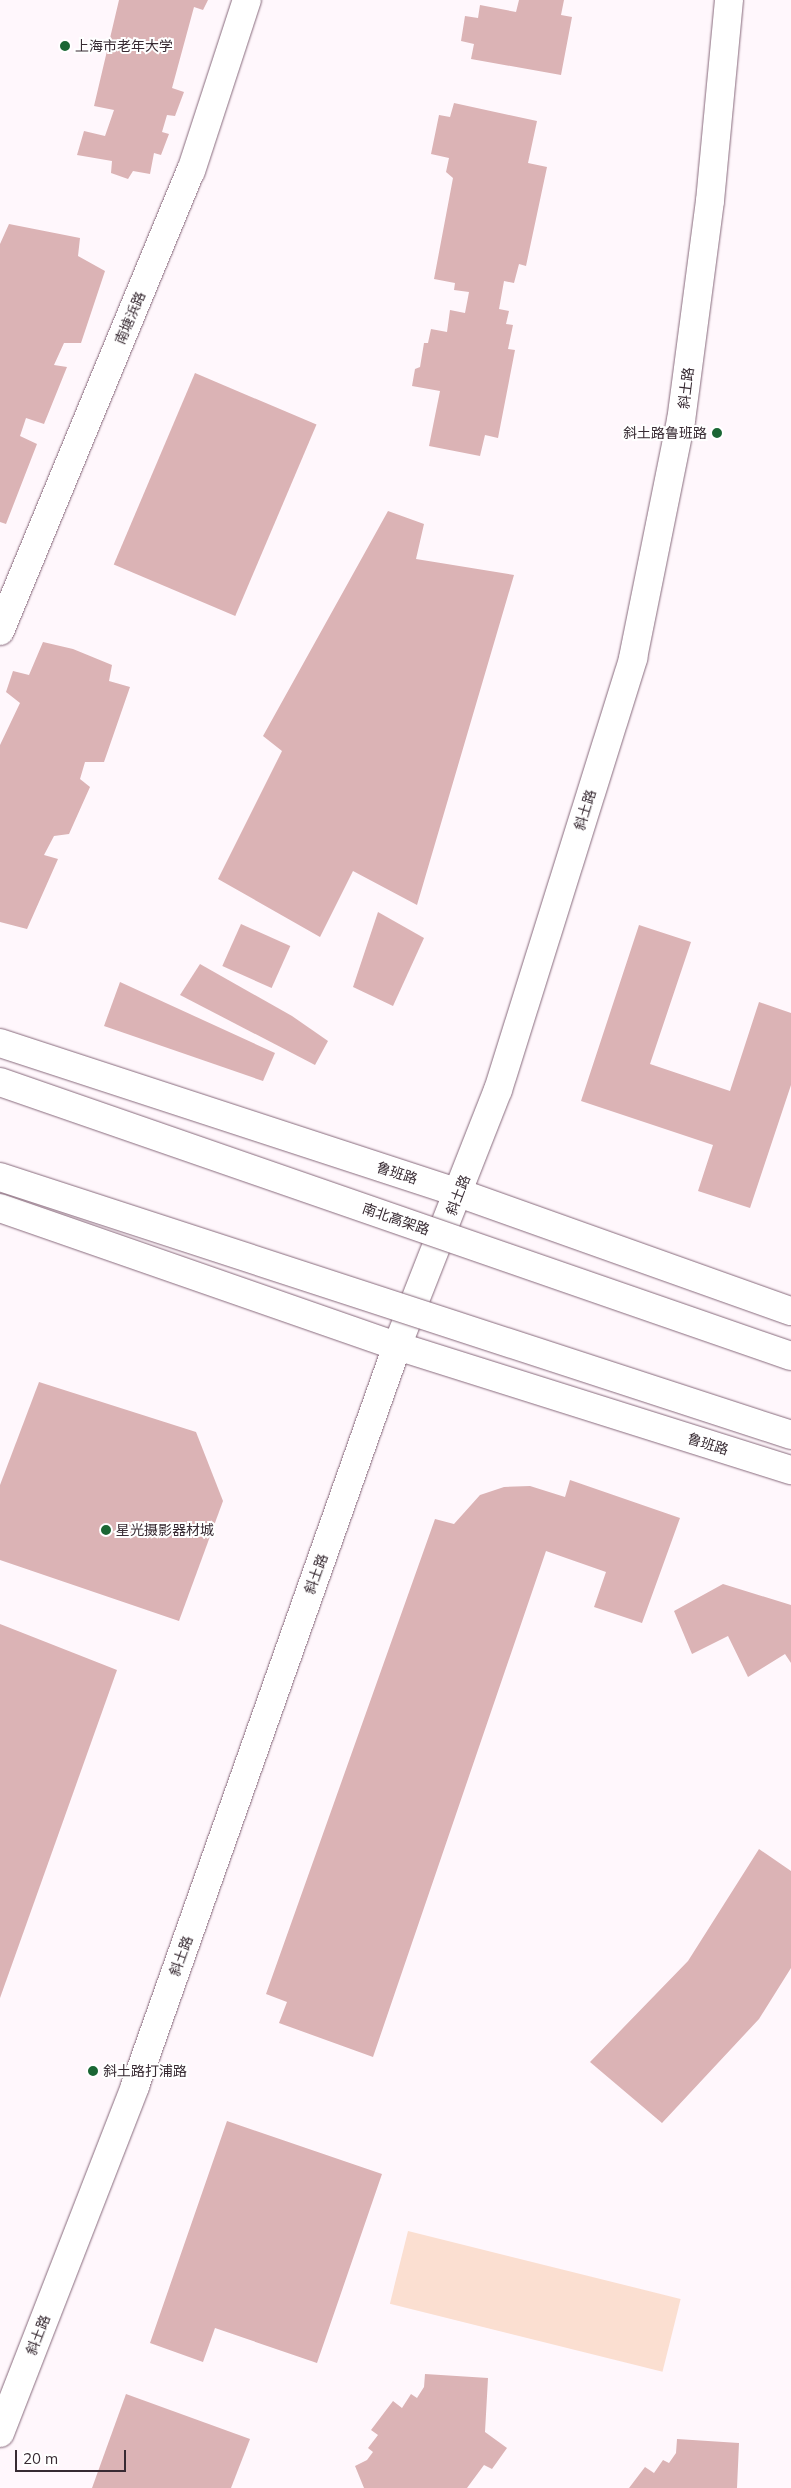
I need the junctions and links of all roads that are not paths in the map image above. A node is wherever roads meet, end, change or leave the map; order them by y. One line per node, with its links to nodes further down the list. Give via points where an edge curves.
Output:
1 (247, 0): 3 (main road, 南塘浜路, via 191,171)
2 (729, 0): 7 (main road, 斜土路, via 710,201 682,421 633,658 498,1090)
3 (0, 631)
4 (0, 1043): 7 (main road, 鲁班路)
5 (0, 1082): 11 (main road, 南北高架路, bridge)
6 (0, 1177): 12 (main road, bridge)
7 (459, 1193): 9 (main road, 鲁班路); 10 (main road, 斜土路)
8 (0, 1208): 10 (main road, 鲁班路)
9 (791, 1312)
10 (397, 1346): 13 (main road, 鲁班路); 14 (main road, 斜土路, via 135,2086)
11 (791, 1356)
12 (791, 1435)
13 (791, 1470)
14 (0, 2433)

